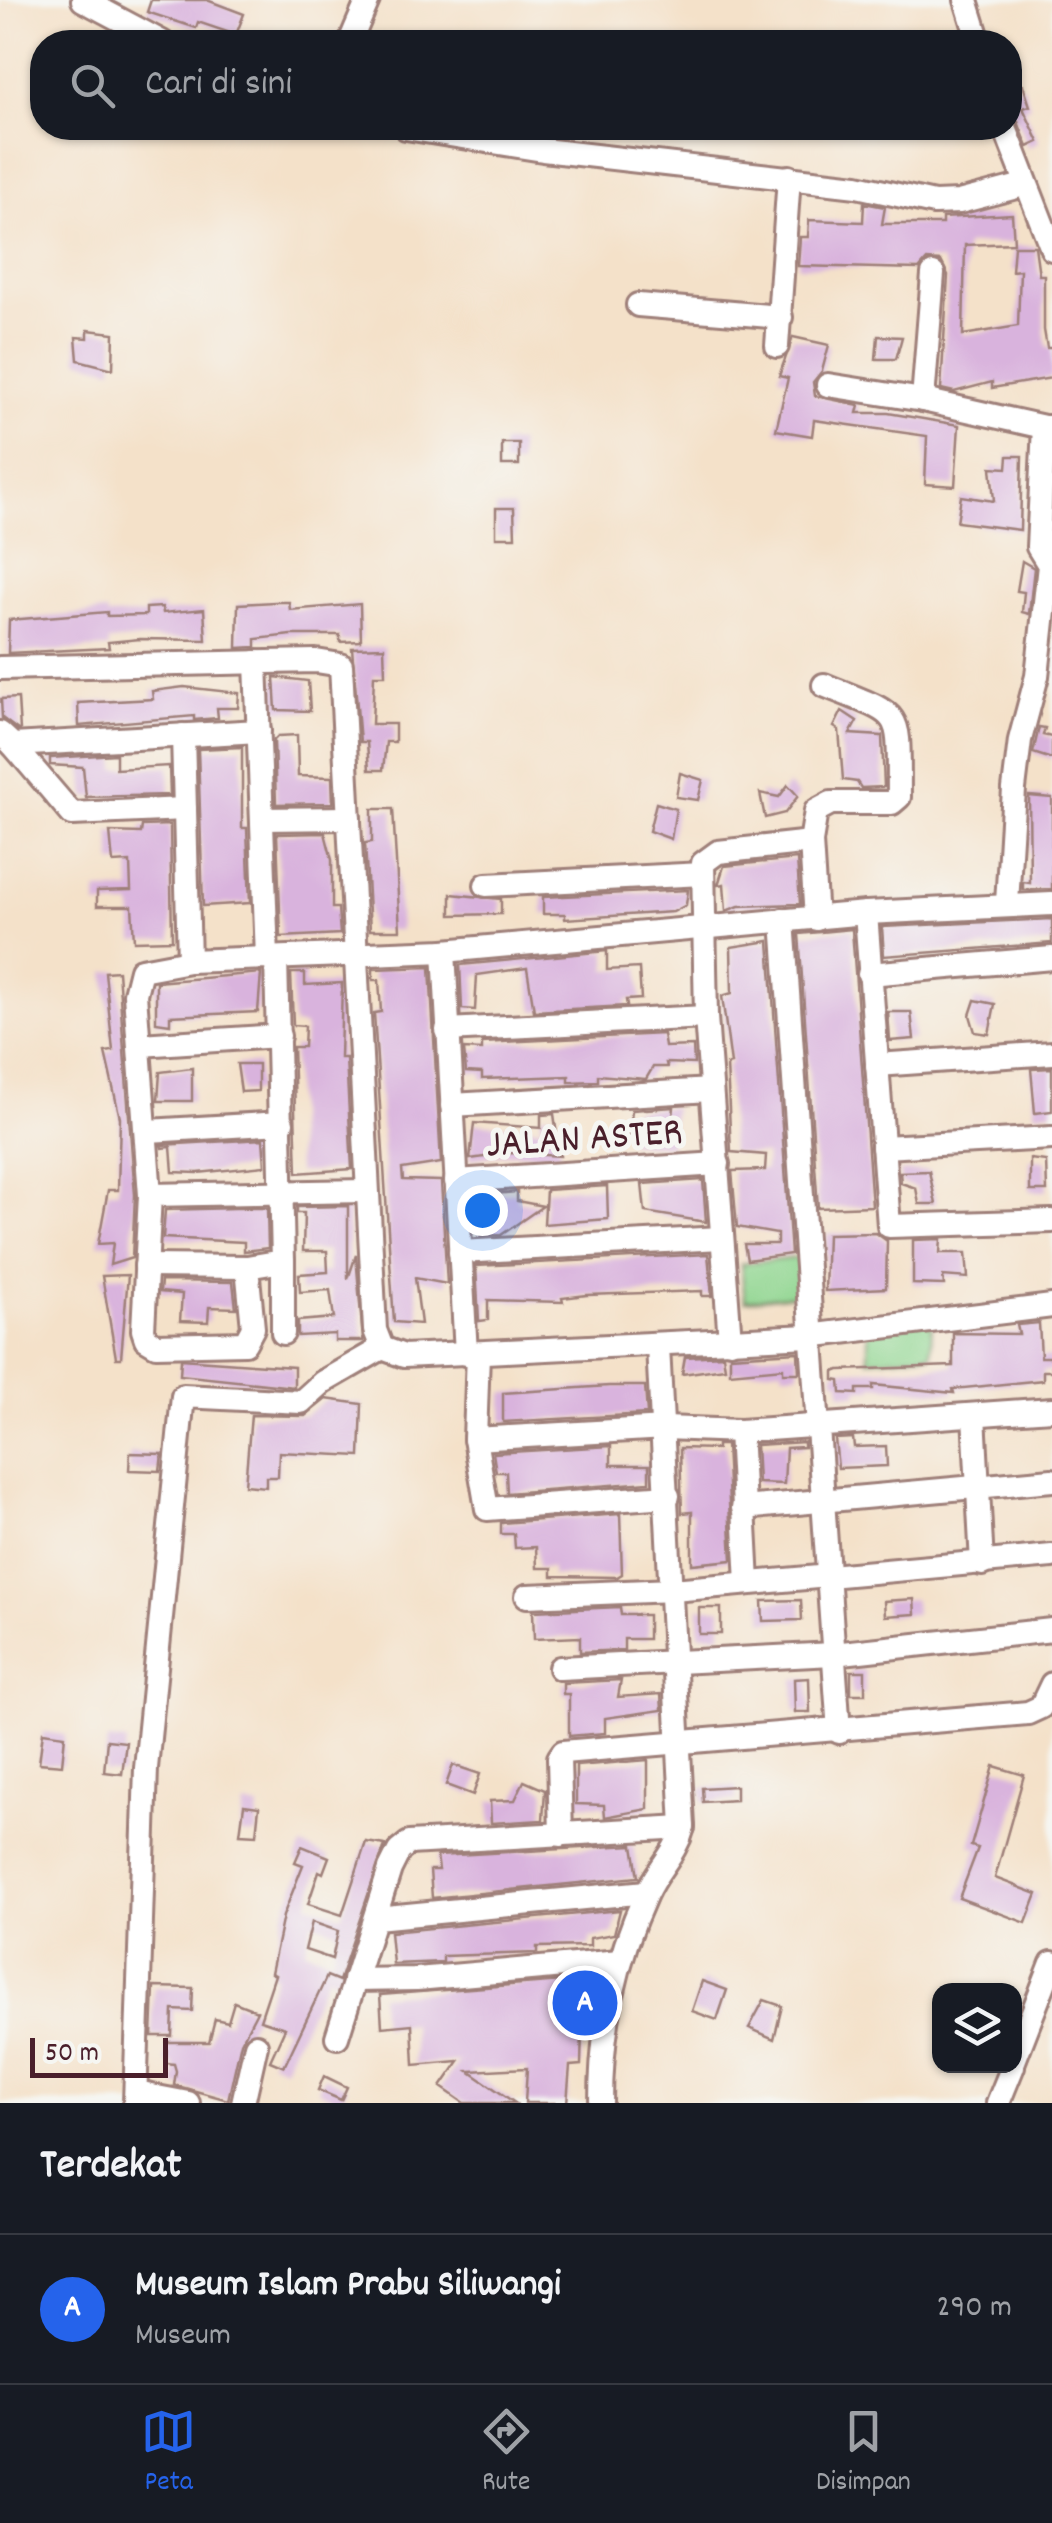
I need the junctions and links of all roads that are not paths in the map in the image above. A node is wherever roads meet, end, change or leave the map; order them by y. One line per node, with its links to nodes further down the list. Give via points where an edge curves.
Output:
1 (83, 0): 4 (street)
2 (368, 0): 5 (street)
3 (966, 0): 6 (street)
4 (139, 30)
5 (355, 30)
6 (975, 30)
7 (481, 140): 9 (street)
8 (1009, 140): 10 (street)
9 (789, 177): 10 (street, via 946,204); 14 (street)
10 (1024, 185): 11 (street)
11 (1052, 249)
12 (932, 274): 17 (street)
13 (638, 306): 14 (street)
14 (781, 317): 15 (street)
15 (777, 346)
16 (828, 385): 17 (street)
17 (923, 400): 18 (street)
18 (1048, 427): 19 (street, via 1038,547)
19 (1050, 565): 32 (street, via 1014,789)
20 (256, 662): 21 (street); 23 (street); 27 (street, via 341,665)
21 (0, 668)
22 (824, 685): 29 (street, via 889,711 897,721 898,796 892,803 821,806 812,819)
23 (259, 731): 24 (street); 28 (street)
24 (183, 735): 25 (street); 26 (street)
25 (6, 739): 26 (street, via 72,814)
26 (185, 808): 42 (street)
27 (349, 818): 28 (street); 39 (street)
28 (262, 819): 40 (street)
29 (811, 842): 30 (street, via 712,853); 35 (street)
30 (703, 874): 31 (street); 37 (street)
31 (486, 886)
32 (1007, 903): 33 (street); 34 (street)
33 (1052, 904)
34 (866, 913): 35 (street); 43 (street)
35 (816, 918): 36 (street)
36 (782, 920): 37 (street); 69 (street)
37 (703, 929): 38 (street); 44 (street)
38 (444, 951): 39 (street); 45 (street)
39 (354, 954): 40 (street); 58 (street)
40 (272, 958): 42 (street); 46 (street)
41 (1052, 958): 43 (street)
42 (189, 960): 47 (street, via 141,970)
43 (870, 974): 49 (street)
44 (706, 1016): 45 (street); 50 (street)
45 (447, 1030): 51 (street)
46 (279, 1036): 47 (street); 52 (street)
47 (140, 1045): 53 (street)
48 (1052, 1053): 49 (street)
49 (877, 1065): 55 (street)
50 (711, 1090): 51 (street); 56 (street)
51 (452, 1106): 57 (street)
52 (282, 1123): 53 (street); 60 (street)
53 (148, 1131): 59 (street)
54 (1052, 1138): 55 (street)
55 (883, 1148): 61 (street, via 892,1229)
56 (718, 1164): 57 (street, JALAN ASTER); 62 (street)
57 (456, 1180): 63 (street)
58 (366, 1191): 60 (street); 72 (street, via 374,1330)
59 (150, 1195): 60 (street); 65 (street)
60 (284, 1195): 64 (street)
61 (1052, 1221)
62 (721, 1238): 63 (street); 70 (street)
63 (460, 1252): 73 (street)
64 (283, 1261): 66 (street); 68 (street)
65 (146, 1266): 66 (street); 66 (street, via 146,1339 193,1347 250,1340)
66 (247, 1267)
67 (1052, 1306): 69 (street)
68 (283, 1333)
69 (810, 1336): 70 (street); 76 (street)
70 (730, 1341): 71 (street)
71 (658, 1346): 73 (street); 77 (street)
72 (382, 1348): 73 (street, via 404,1356); 109 (street, via 301,1402 183,1396 146,1768)
73 (472, 1353): 79 (street)
74 (1052, 1409): 75 (street)
75 (974, 1415): 76 (street); 81 (street)
76 (816, 1426): 78 (street); 83 (street)
77 (665, 1428): 78 (street); 79 (street); 82 (street)
78 (740, 1430): 84 (street)
79 (475, 1438): 82 (street, via 483,1503 490,1510)
80 (1052, 1480): 81 (street)
81 (977, 1487): 83 (street); 86 (street)
82 (668, 1496): 89 (street)
83 (822, 1502): 84 (street); 87 (street)
84 (743, 1508): 88 (street)
85 (1052, 1556): 86 (street)
86 (982, 1564): 87 (street)
87 (828, 1575): 88 (street); 92 (street)
88 (748, 1582): 89 (street)
89 (673, 1590): 90 (street); 93 (street)
90 (528, 1596)
91 (1052, 1630): 92 (street)
92 (833, 1654): 93 (street); 96 (street)
93 (676, 1659): 94 (street); 97 (street)
94 (560, 1668)
95 (1052, 1684): 96 (street, via 1041,1707 1028,1713)
96 (839, 1732): 97 (street)
97 (682, 1741): 98 (street); 99 (street, via 563,1752)
98 (683, 1827): 99 (street); 100 (street, via 674,1855)
99 (562, 1835): 101 (street, via 409,1843 390,1869)
100 (646, 1892): 101 (street); 102 (street)
101 (376, 1918): 104 (street)
102 (620, 1961): 104 (street); 112 (street, via 604,2022)
103 (1052, 1963): 106 (street)
104 (354, 1980): 105 (street)
105 (337, 2037)
106 (1022, 2042)
107 (256, 2045): 111 (street)
108 (1010, 2073): 113 (street)
109 (135, 2098): 110 (street)
110 (188, 2103)
111 (243, 2103)
112 (600, 2103)
113 (998, 2103)

